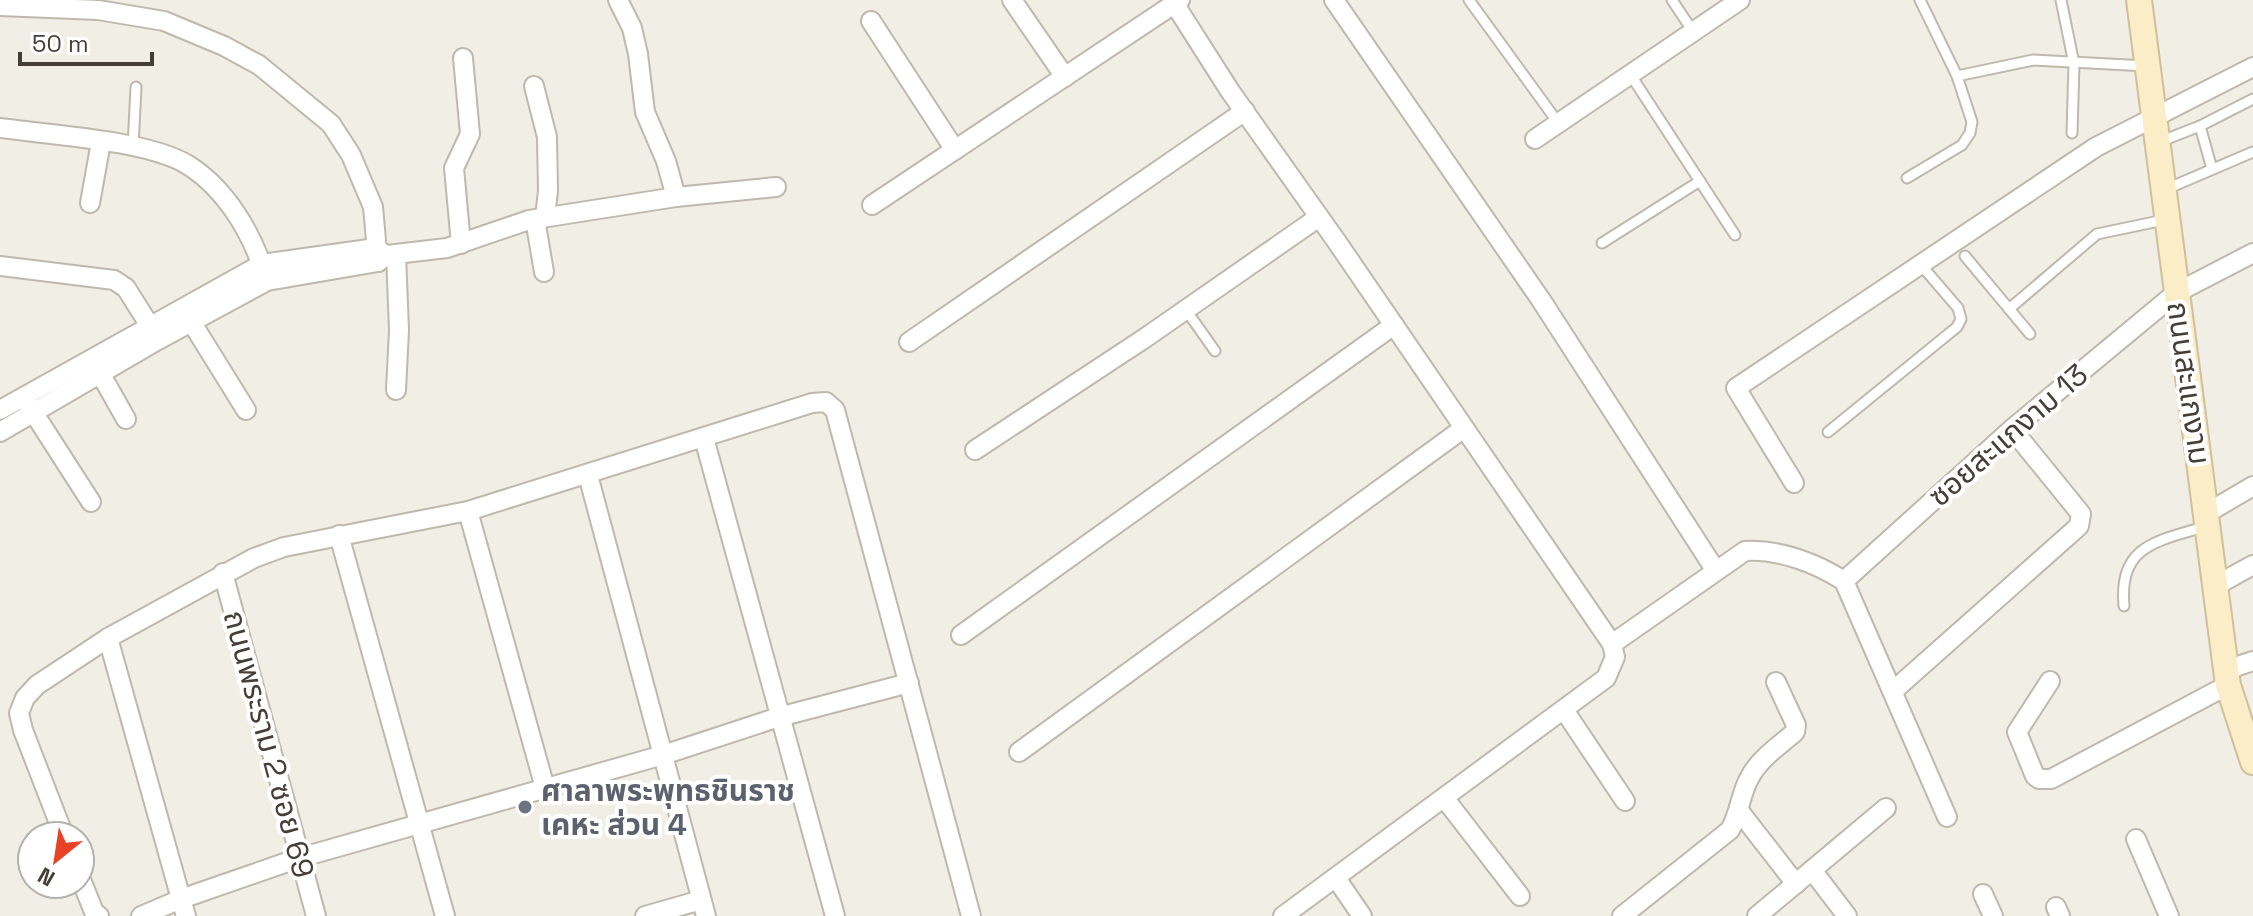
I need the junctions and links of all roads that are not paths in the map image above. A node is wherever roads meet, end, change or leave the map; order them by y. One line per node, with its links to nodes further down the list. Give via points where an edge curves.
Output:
1 (618, 0): 41 (street, via 632,28 645,112)
2 (1012, 0): 20 (street)
3 (1334, 0): 85 (street, via 1541,300)
4 (1469, 0): 26 (lane)
5 (1672, 0): 13 (lane)
6 (1740, 0): 13 (street)
7 (2061, 0): 15 (lane)
8 (2139, 0): 16 (street, ถนนสะแกงาม)
9 (1176, 1): 20 (street); 24 (street)
10 (1922, 1): 19 (lane)
11 (0, 6): 51 (street, via 98,10 164,21 259,65 331,124 373,207)
12 (871, 21): 34 (street)
13 (1692, 30): 18 (street)
14 (463, 58): 49 (street, via 470,134 454,168)
15 (2074, 64): 16 (lane); 19 (lane, via 2033,60); 29 (lane)
16 (2150, 66): 25 (street, ถนนสะแกงาม)
17 (2253, 67): 25 (street)
18 (1630, 74): 26 (street); 38 (lane)
19 (1957, 76): 37 (lane, via 1972,122 1970,133 1962,145)
20 (1065, 77): 34 (street)
21 (534, 86): 45 (street, via 547,137 548,191)
22 (136, 87): 33 (lane)
23 (2253, 99): 27 (lane)
24 (1245, 111): 44 (street); 64 (street)
25 (2157, 118): 32 (street, ถนนสะแกงาม); 53 (street, via 2096,147)
26 (1559, 124): 30 (street)
27 (2200, 126): 32 (lane); 36 (lane)
28 (0, 128): 31 (street)
29 (2072, 133)
30 (1535, 139)
31 (101, 142): 33 (street); 42 (street)
32 (2159, 142): 40 (street, ถนนสะแกงาม)
33 (133, 147): 56 (street, via 188,165 205,179 231,204)
34 (955, 150): 43 (street)
35 (2253, 152): 36 (lane)
36 (2212, 169): 40 (lane)
37 (1907, 178)
38 (1700, 181): 47 (lane); 48 (lane)
39 (776, 187): 41 (street)
40 (2164, 190): 46 (street, ถนนสะแกงาม)
41 (676, 197): 45 (street)
42 (90, 203)
43 (872, 205)
44 (1319, 217): 59 (street); 61 (street)
45 (540, 218): 49 (street); 55 (street)
46 (2168, 219): 57 (street, ถนนสะแกงาม); 58 (lane, via 2097,234)
47 (1735, 235)
48 (1602, 243)
49 (461, 244): 51 (street)
50 (2253, 253): 57 (street, ซอยสะแกงาม 13)
51 (384, 255): 56 (street); 67 (street, via 399,330)
52 (1965, 256): 58 (lane)
53 (1921, 265): 74 (lane, via 1958,308 1957,327); 78 (street, via 1736,388)
54 (0, 266): 62 (street, via 114,280 126,288)
55 (544, 272)
56 (265, 273): 60 (street); 62 (street)
57 (2176, 293): 73 (street, ซอยสะแกงาม 13); 82 (street, ถนนสะแกงาม)
58 (2009, 309): 63 (lane)
59 (1186, 310): 65 (lane); 76 (street)
60 (192, 323): 62 (street); 69 (street)
61 (1394, 325): 72 (street); 90 (street)
62 (154, 332): 66 (street); 68 (street)
63 (2030, 334)
64 (909, 342)
65 (1215, 351)
66 (100, 373): 68 (street); 71 (street)
67 (396, 390)
68 (28, 404): 70 (street); 80 (street)
69 (246, 410)
70 (3, 416)
71 (126, 419)
72 (1464, 428): 92 (street); 102 (street)
73 (2012, 429): 87 (street, ซอยสะแกงาม 13); 98 (street, via 2081,514 2079,526)
74 (1828, 432)
75 (704, 438): 77 (street, ถนนพระราม 2 ซอย 69); 97 (street, ถนนพระราม 2 ซอย 69, via 812,403 826,402 835,410); 100 (street)
76 (975, 450)
77 (588, 475): 81 (street, ถนนพระราม 2 ซอย 69); 103 (street)
78 (1794, 483)
79 (2253, 486): 82 (street)
80 (91, 502)
81 (468, 511): 83 (street, ถนนพระราม 2 ซอย 69); 105 (street)
82 (2208, 519): 88 (street, ถนนสะแกงาม); 89 (lane, via 2134,555)
83 (339, 535): 86 (street, ถนนพระราม 2 ซอย 69, via 284,547); 112 (street)
84 (2253, 565): 88 (street)
85 (1716, 571): 87 (street, via 1745,551 1761,550 1809,563); 92 (street)
86 (223, 573): 91 (street, ถนนพระราม 2 ซอย 69); 114 (street, ถนนพระราม 2 ซอย 69)
87 (1844, 581): 98 (street)
88 (2215, 586): 94 (street, ถนนสะแกงาม)
89 (2124, 606)
90 (961, 635)
91 (108, 638): 111 (street, ถนนพระราม 2 ซอย 69, via 37,685 19,713); 120 (street)
92 (1612, 644): 99 (street, via 1615,657 1606,678)
93 (2253, 661): 94 (street)
94 (2227, 678): 95 (street, via 2043,780 2035,776 2017,732); 101 (street, ถนนสะแกงาม)
95 (2050, 681)
96 (1776, 682): 109 (street, via 1795,732 1751,775)
97 (909, 683): 100 (street); 127 (street, ถนนพระราม 2 ซอย 69)
98 (1893, 691): 110 (street)
99 (1564, 710): 106 (street); 107 (street)
100 (779, 717): 103 (street); 126 (street)
101 (2247, 730): 104 (street, ถนนสะแกงาม)
102 (1019, 752)
103 (663, 755): 105 (street); 121 (street)
104 (2253, 762)
105 (545, 788): 112 (street)
106 (1445, 799): 116 (street); 119 (street)
107 (1625, 801)
108 (1886, 808): 115 (street)
109 (1740, 812): 117 (street); 130 (street, via 1730,830)
110 (1947, 817)
111 (58, 820)
112 (420, 825): 114 (street); 124 (street)
113 (2136, 839): 134 (street)
114 (299, 858): 120 (street); 123 (street, ถนนพระราม 2 ซอย 69)
115 (1812, 870): 117 (street); 132 (street)
116 (1336, 878): 128 (street); 129 (street)
117 (1796, 884): 131 (street)
118 (1983, 894): 133 (street)
119 (1520, 896)
120 (184, 907): 122 (street)
121 (704, 908): 125 (street)
122 (141, 916)
123 (316, 916)
124 (445, 916)
125 (645, 916)
126 (835, 916)
127 (971, 916)
128 (1283, 916)
129 (1362, 916)
130 (1622, 916)
131 (1757, 916)
132 (1847, 916)
133 (1993, 916)
134 (2169, 916)

